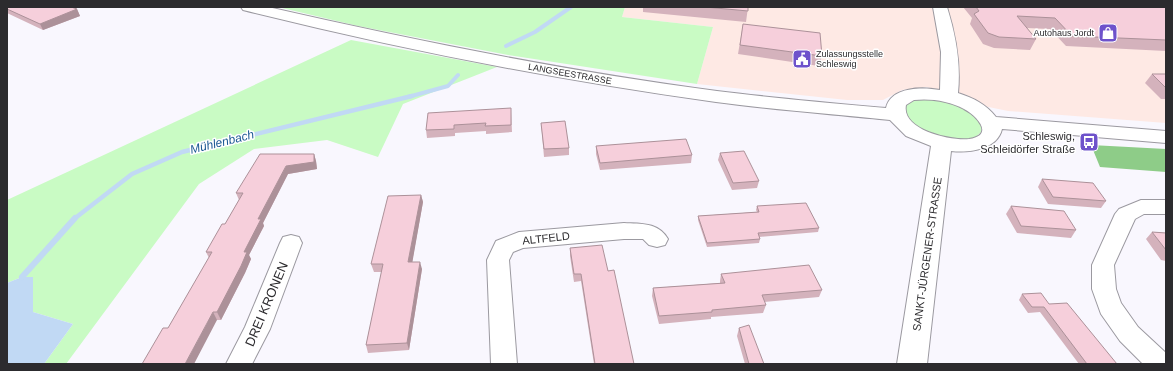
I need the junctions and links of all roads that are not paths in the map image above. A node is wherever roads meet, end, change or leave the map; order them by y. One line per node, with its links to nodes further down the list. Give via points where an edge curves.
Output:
1 (248, 7): 4 (street, LANGSEESTRASSE, via 434,49 594,78 694,93)
2 (940, 7): 3 (street, via 951,55)
3 (948, 97): 4 (street, via 919,94 907,96 895,107); 5 (street, via 974,107)
4 (896, 115): 7 (street, via 912,132)
5 (990, 122): 6 (street); 7 (street, via 993,130 990,137 983,142 957,146)
6 (1166, 137)
7 (940, 143): 13 (street, SANKT-JÜRGENER-STRASSE, via 941,152)
8 (1166, 207): 14 (street, via 1141,207 1126,214 1103,265 1104,289 1110,308 1129,334)
9 (657, 239): 12 (street, ALTFELD, via 648,232 624,231 519,240 504,247 498,260)
10 (291, 243): 11 (street, DREI KRONEN, via 257,329)
11 (239, 364)
12 (504, 364)
13 (912, 364)
14 (1160, 364)

